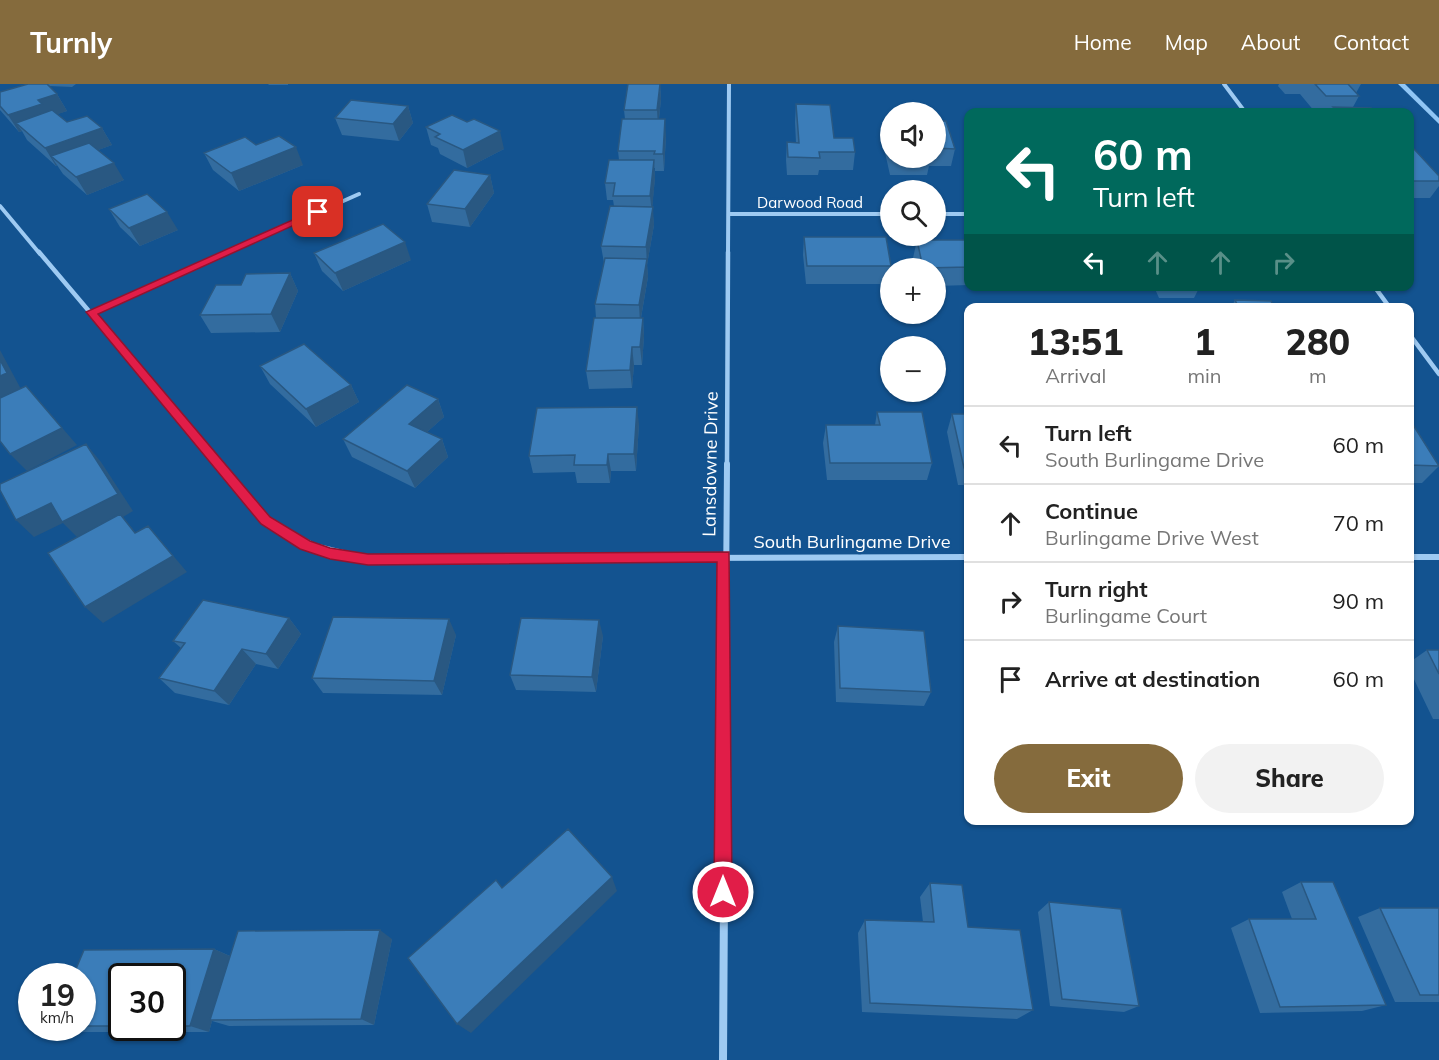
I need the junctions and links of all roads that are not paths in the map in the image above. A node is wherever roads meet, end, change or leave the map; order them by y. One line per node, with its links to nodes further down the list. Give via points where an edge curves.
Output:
1 (729, 84): 6 (street, Lansdowne Drive)
2 (1224, 84): 3 (street)
3 (1242, 108)
4 (359, 194): 10 (street)
5 (0, 206): 10 (street, South Burlingame Drive)
6 (730, 214): 7 (street, Darwood Road); 13 (street, Lansdowne Drive)
7 (880, 214)
8 (946, 214): 9 (street)
9 (964, 214)
10 (92, 312): 13 (street, South Burlingame Drive, via 265,520 305,545 368,559)
11 (1414, 340): 12 (street)
12 (1439, 374)
13 (724, 556): 14 (street, South Burlingame Drive); 17 (street, Lansdowne Drive)
14 (964, 557)
15 (1414, 557): 16 (street)
16 (1439, 557)
17 (723, 1060)

